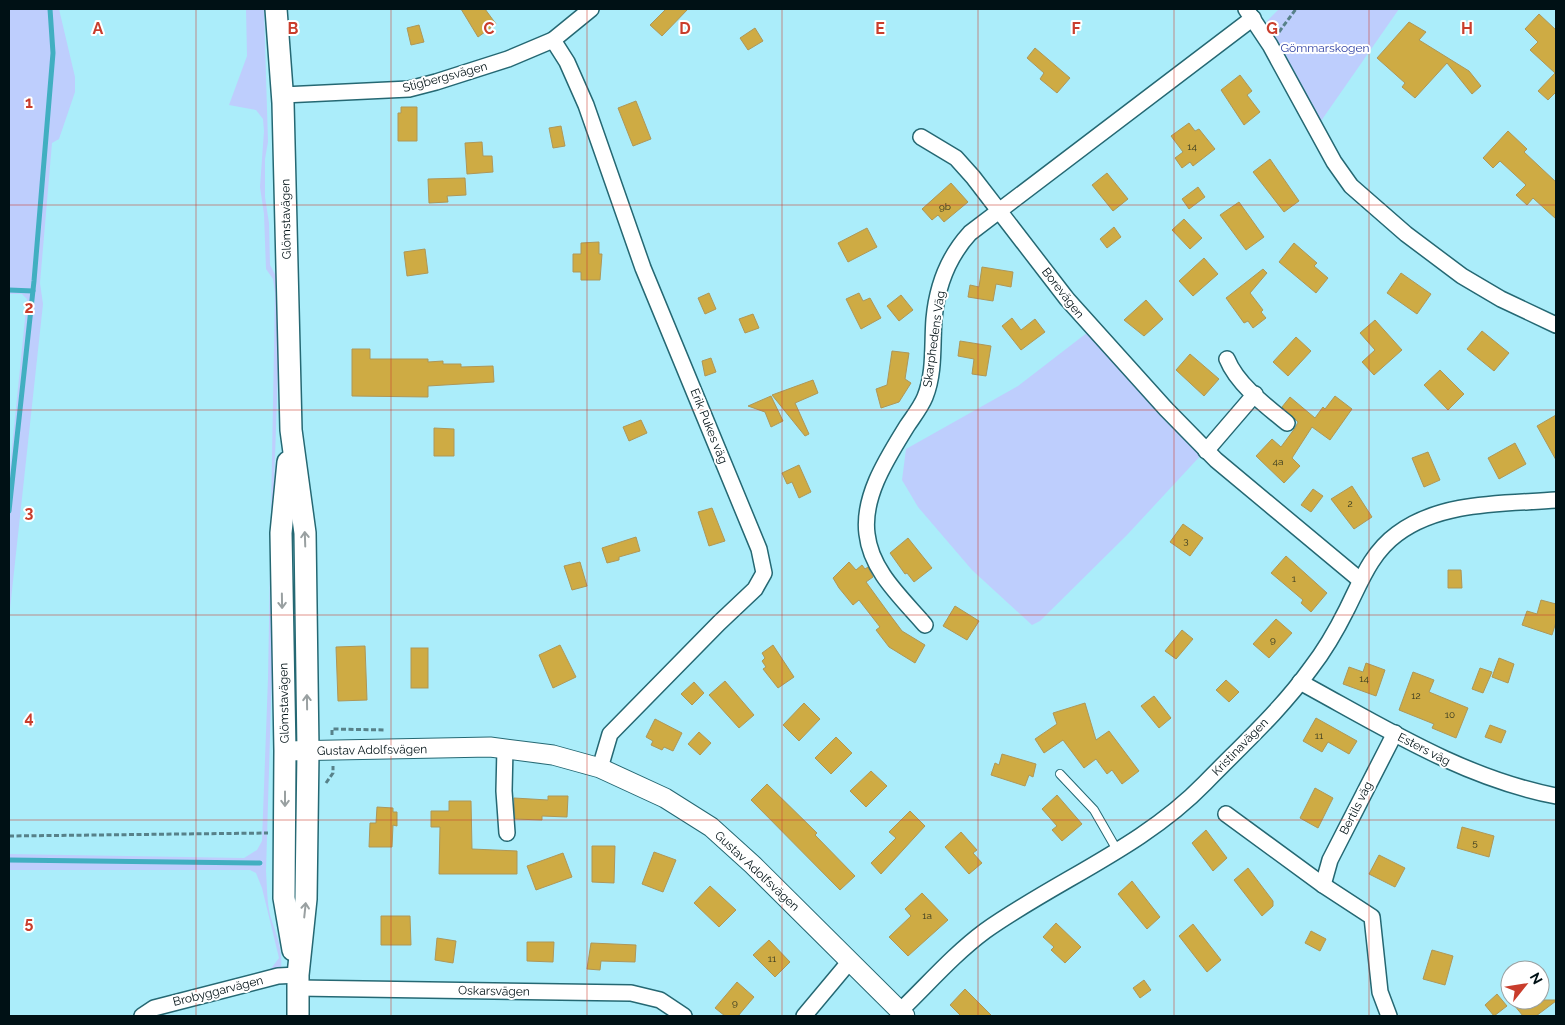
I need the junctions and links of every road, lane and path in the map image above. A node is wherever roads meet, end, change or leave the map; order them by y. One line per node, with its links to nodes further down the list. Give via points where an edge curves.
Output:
1 (276, 9): 7 (main road, Glömstavägen)
2 (590, 9): 5 (street, Stigbergsvägen)
3 (1296, 9): 6 (path)
4 (1249, 14): 6 (street); 9 (street, Skarphedens Väg)
5 (554, 40): 7 (street, Stigbergsvägen, via 508,59 409,89); 26 (street, Erik Pukes väg, via 586,105 643,268 759,549 764,572 755,589 610,734)
6 (1270, 45): 10 (street, via 1342,176 1362,197 1412,240 1462,276)
7 (283, 95): 14 (main road, Glömstavägen)
8 (921, 137): 9 (street, Borevägen, via 956,158)
9 (999, 210): 15 (street, Borevägen, via 1094,330); 18 (street, Skarphedens Väg, via 970,233 948,261 934,317 928,388 889,455 869,503 867,534 876,564)
10 (1556, 324)
11 (1227, 359): 12 (street)
12 (1255, 394): 13 (street); 15 (street)
13 (1287, 423)
14 (291, 430): 23 (main road, Glömstavägen, one-way to 14, via 305,533); 24 (main road, Glömstavägen, one-way to 24, via 281,533)
15 (1206, 451): 17 (street, Borevägen)
16 (1556, 500): 17 (street, Kristinavägen, via 1471,507 1422,518 1380,548)
17 (1360, 580): 19 (street, Kristinavägen, via 1334,634)
18 (925, 625)
19 (1300, 682): 21 (street, Esters väg); 34 (street, Kristinavägen, via 1204,785 1170,814)
20 (389, 730): 25 (path, via 332,729)
21 (1395, 734): 29 (street, Esters väg, via 1489,778); 35 (street, Bertils väg, via 1330,860)
22 (505, 748): 25 (street, Gustav Adolfsvägen); 26 (street, Gustav Adolfsvägen, via 552,755); 31 (street)
23 (308, 750): 24 (street, Gustav Adolfsvägen); 25 (street, Gustav Adolfsvägen); 37 (main road, Glömstavägen, one-way to 23, via 306,899)
24 (285, 751): 37 (main road, Glömstavägen, one-way to 37, via 284,898)
25 (332, 751): 27 (path)
26 (600, 768): 36 (street, Gustav Adolfsvägen, via 665,798 711,827)
27 (333, 773)
28 (1060, 774): 34 (lane, via 1094,810)
29 (1556, 796)
30 (1226, 814): 35 (street)
31 (507, 832)
32 (263, 833): 33 (path)
33 (9, 836)
34 (1117, 850): 38 (street, Kristinavägen, via 984,932)
35 (1324, 885): 43 (street, via 1372,917 1380,992)
36 (850, 960): 38 (street, Gustav Adolfsvägen); 42 (street)
37 (298, 982): 39 (street, Brobyggarvägen, via 278,976 154,1008); 40 (main road, Glömstavägen); 41 (street, Oskarsvägen, via 631,993 660,1000)
38 (902, 1014)
39 (142, 1016)
40 (298, 1016)
41 (684, 1016)
42 (804, 1016)
43 (1389, 1016)

